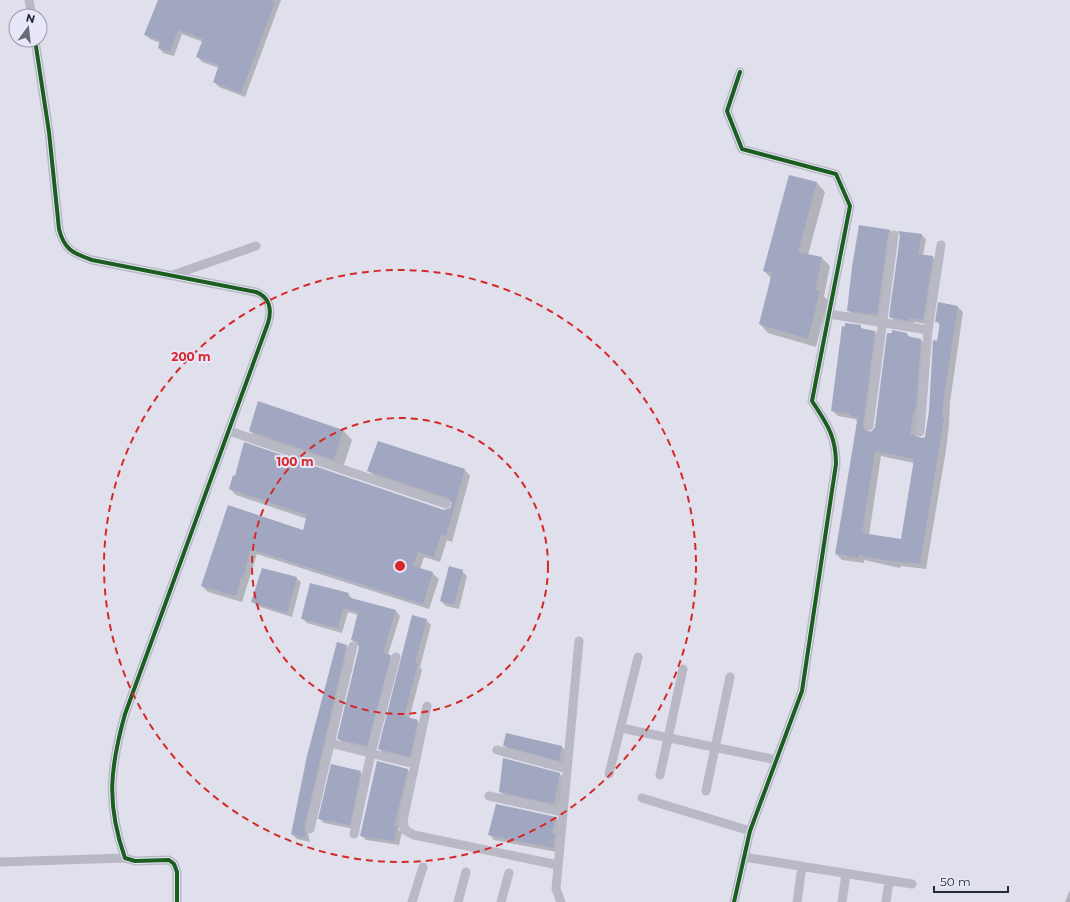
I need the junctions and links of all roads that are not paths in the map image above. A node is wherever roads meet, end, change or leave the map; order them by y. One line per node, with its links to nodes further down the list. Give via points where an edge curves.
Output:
1 (36, 48): 6 (street, via 61,239 67,249 80,256)
2 (740, 72): 7 (street, via 727,112 742,149 836,174 850,206)
3 (894, 235): 8 (street)
4 (942, 245): 9 (street)
5 (256, 246): 6 (street)
6 (172, 275): 11 (street, via 256,292 267,298 270,308 268,323)
7 (829, 314): 8 (street); 27 (street, via 812,402 830,429 836,447 836,464 802,692)
8 (884, 322): 9 (street); 10 (street)
9 (928, 330): 12 (street)
10 (869, 426)
11 (229, 431): 13 (street); 40 (street, via 119,734 111,790 116,830)
12 (920, 432)
13 (446, 504)
14 (579, 641): 29 (street)
15 (353, 646): 23 (street)
16 (638, 657): 21 (street)
17 (396, 658): 26 (street)
18 (683, 668): 22 (street)
19 (730, 677): 24 (street)
20 (427, 706): 28 (street)
21 (621, 728): 22 (street); 30 (street)
22 (668, 737): 24 (street); 31 (street)
23 (330, 743): 26 (street); 36 (street)
24 (715, 747): 27 (street); 32 (street)
25 (497, 750): 29 (street)
26 (371, 753): 28 (street); 38 (street)
27 (777, 760): 37 (street)
28 (414, 764): 42 (street, via 403,821 405,830 414,835)
29 (567, 769): 35 (street)
30 (609, 774)
31 (660, 775)
32 (706, 791)
33 (489, 796): 35 (street)
34 (642, 798): 37 (street)
35 (564, 812): 42 (street)
36 (310, 829)
37 (750, 832): 39 (street)
38 (354, 834)
39 (744, 857): 43 (street); 55 (street)
40 (125, 858): 41 (street); 50 (street, via 135,861 169,860 174,864)
41 (0, 862)
42 (558, 865): 54 (street, via 556,889)
43 (802, 866): 47 (street); 56 (street)
44 (423, 867): 51 (street)
45 (466, 872): 52 (street)
46 (509, 873): 53 (street)
47 (846, 874): 48 (street); 57 (street)
48 (889, 881): 49 (street); 58 (street)
49 (912, 884)
50 (177, 902)
51 (412, 902)
52 (458, 902)
53 (501, 902)
54 (561, 902)
55 (734, 902)
56 (797, 902)
57 (842, 902)
58 (886, 902)

